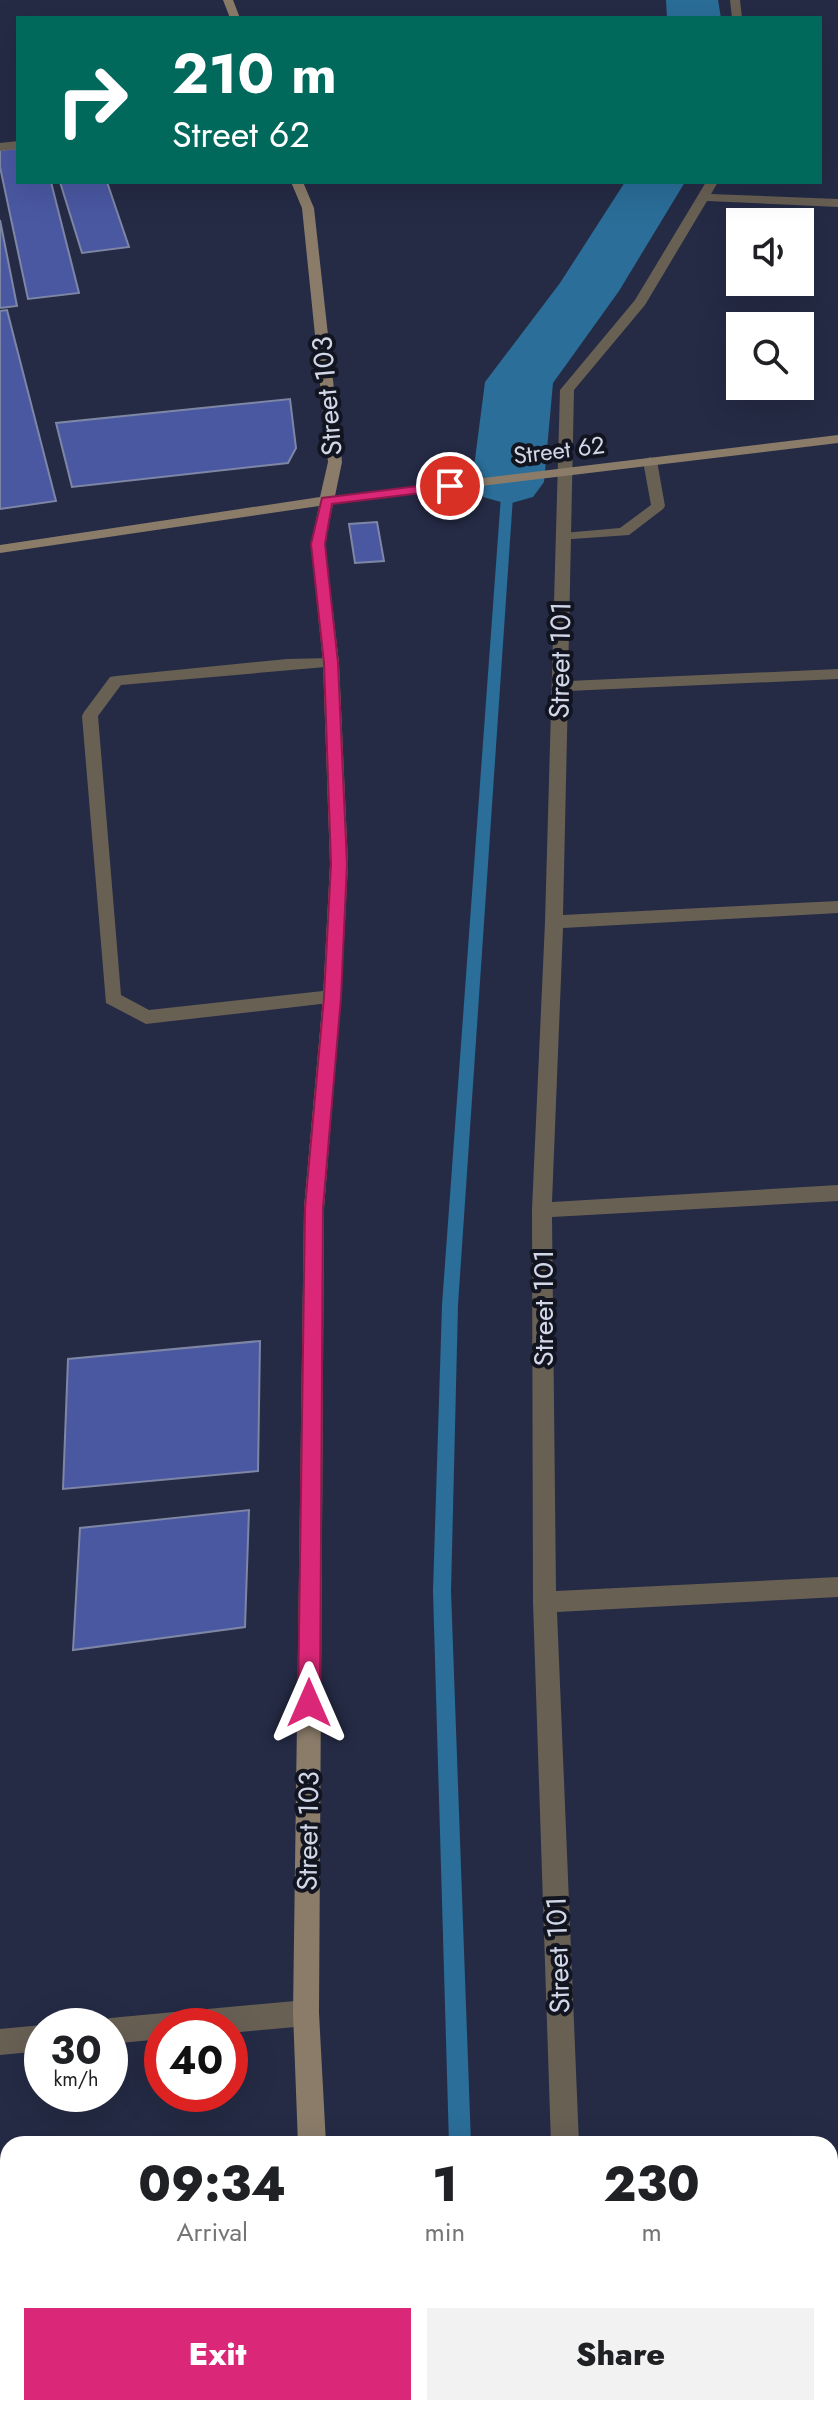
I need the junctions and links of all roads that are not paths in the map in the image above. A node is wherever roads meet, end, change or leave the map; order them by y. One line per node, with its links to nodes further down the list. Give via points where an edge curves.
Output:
1 (298, 184): 8 (street, Street 103, via 308,208 335,462)
2 (711, 184): 3 (street, Street 101)
3 (703, 197): 4 (street); 7 (street, Street 101, via 640,302 567,390)
4 (838, 203)
5 (838, 439): 6 (street, Street 62)
6 (650, 461): 7 (street, Street 62); 9 (street, via 658,506 624,532)
7 (564, 471): 8 (street, Street 62); 9 (street, Street 101)
8 (326, 501): 10 (street, Street 62); 11 (street, Street 103, via 318,544)
9 (563, 537): 13 (street, Street 101)
10 (0, 549)
11 (331, 663): 16 (street, Street 103, via 339,864); 16 (street, via 116,681 90,716 112,998 146,1017)
12 (838, 674): 13 (street)
13 (560, 686): 15 (street, Street 101)
14 (838, 907): 15 (street)
15 (554, 922): 18 (street, Street 101)
16 (332, 997): 21 (street, Street 103, via 314,1208)
17 (838, 1193): 18 (street)
18 (542, 1210): 20 (street, Street 101)
19 (838, 1587): 20 (street)
20 (545, 1602): 26 (street, Street 101)
21 (306, 2013): 22 (street); 25 (street, Street 103)
22 (128, 2029)
23 (24, 2040): 24 (street)
24 (0, 2042)
25 (312, 2136)
26 (565, 2136)

